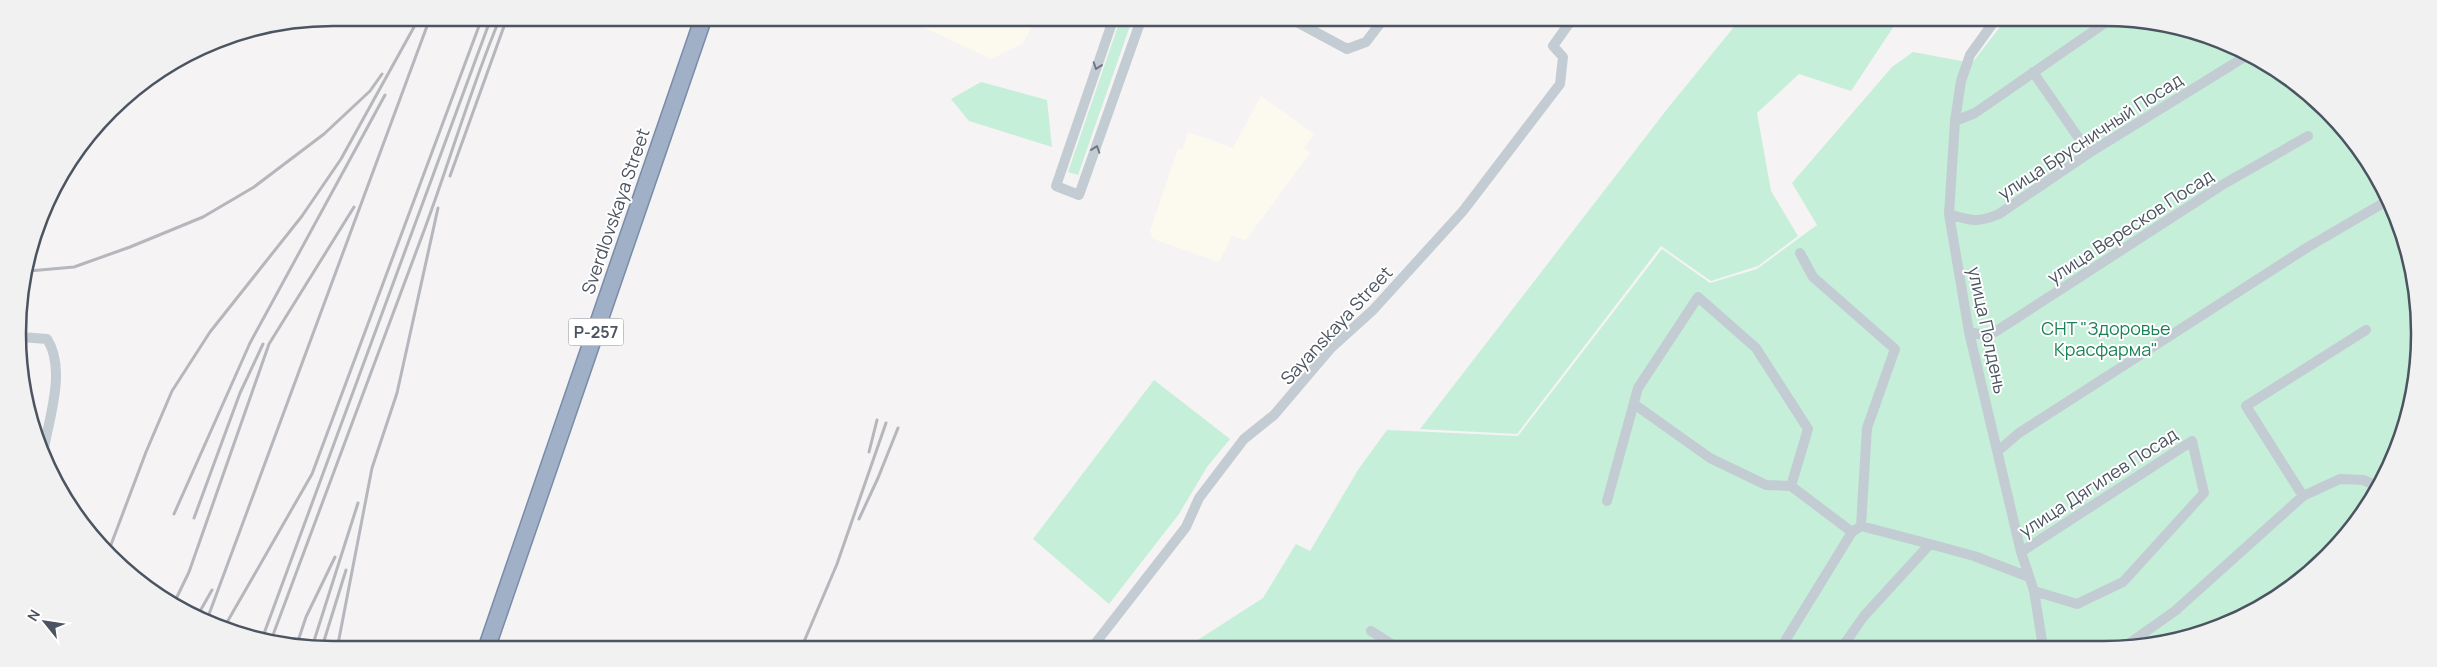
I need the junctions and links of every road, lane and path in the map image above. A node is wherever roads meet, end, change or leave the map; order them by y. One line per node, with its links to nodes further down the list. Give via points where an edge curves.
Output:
1 (700, 26): 35 (highway, Sverdlovskaya Street / Р-257)
2 (1111, 26): 3 (street, one-way to 3, via 1056,186 1079,195)
3 (1139, 26)
4 (1304, 26): 5 (street, via 1347,49 1366,42)
5 (1378, 26)
6 (1567, 26): 36 (street, Sayanskaya Street, via 1553,46 1563,56 1560,84 1468,204 1373,310 1331,348 1274,415 1244,439 1199,498 1186,527)
7 (1991, 26): 11 (street, улица Полдень, via 1970,56 1961,81)
8 (2101, 26): 10 (street)
9 (2241, 59): 13 (street, улица Брусничный Посад)
10 (2033, 72): 11 (street, via 1975,113); 13 (street)
11 (1955, 121): 15 (street, улица Полдень)
12 (2308, 136): 18 (street, улица Вересков Посад, via 2222,185 1996,332 1984,335)
13 (2089, 153): 15 (street, улица Брусничный Посад, via 1999,214 1983,221)
14 (2382, 204): 22 (street, via 2019,433)
15 (1949, 214): 18 (street, улица Полдень)
16 (1800, 253): 27 (street, via 1813,278 1895,349 1866,428)
17 (2366, 330): 25 (street, via 2246,406)
18 (1969, 332): 22 (street, улица Полдень)
19 (26, 337): 21 (street, via 47,339 55,351 58,370)
20 (1634, 404): 24 (street, via 1710,458 1766,485); 24 (street, via 1638,388 1698,297 1756,348 1808,429); 26 (street)
21 (46, 439)
22 (1998, 451): 30 (street, улица Полдень)
23 (2372, 483): 25 (street, via 2340,479)
24 (1792, 486): 28 (street)
25 (2303, 496): 34 (street, via 2175,612)
26 (1607, 501)
27 (1861, 526): 28 (street); 29 (street)
28 (1852, 532): 38 (street)
29 (1930, 544): 31 (street, via 1974,556); 39 (street, via 1864,616)
30 (2022, 552): 31 (street, улица Полдень); 32 (street, улица Дягилев Посад, via 2192,441 2204,493 2123,582 2077,604)
31 (2029, 577): 32 (street, улица Полдень)
32 (2034, 591): 40 (street, улица Полдень)
33 (1371, 631): 37 (street)
34 (2136, 639)
35 (489, 641)
36 (1097, 641)
37 (1386, 641)
38 (1785, 641)
39 (1846, 641)
40 (2042, 641)

